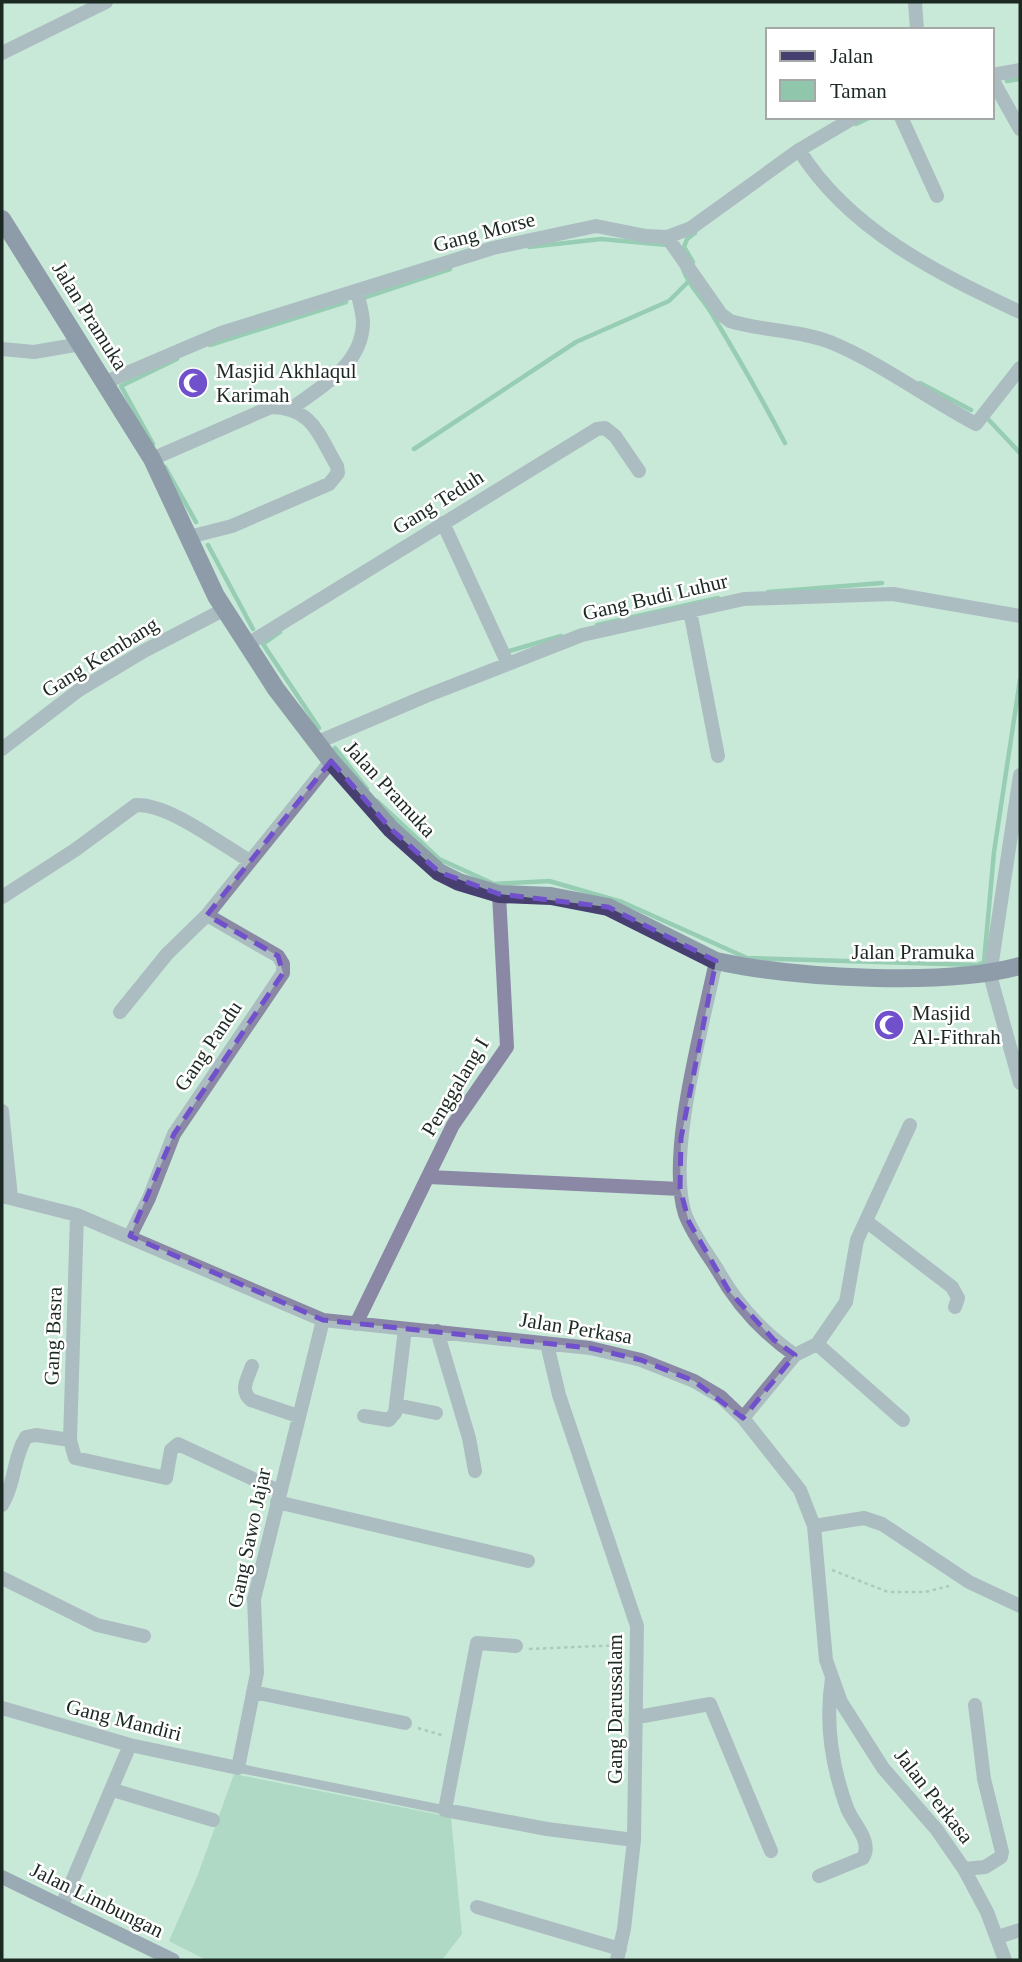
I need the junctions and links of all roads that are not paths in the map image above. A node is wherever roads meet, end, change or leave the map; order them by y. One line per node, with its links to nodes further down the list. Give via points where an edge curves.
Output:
1 (106, 2): 4 (street)
2 (915, 2): 3 (street)
3 (918, 28)
4 (2, 53)
5 (1020, 70): 6 (street)
6 (994, 76)
7 (994, 81): 10 (street)
8 (852, 119): 11 (street)
9 (902, 119): 12 (street)
10 (1020, 129)
11 (799, 150): 14 (street, via 691,228); 16 (street, via 849,212 956,282)
12 (937, 196)
13 (2, 219): 17 (main road, Jalan Pramuka)
14 (667, 237): 15 (street, Gang Morse, via 596,226 493,248); 19 (street, via 730,321 827,341 867,359 976,424)
15 (357, 290): 20 (street, Gang Morse, via 221,333); 21 (street, via 363,322 359,343 343,370)
16 (1020, 312)
17 (81, 344): 18 (street, via 34,352); 20 (main road, Jalan Pramuka)
18 (2, 349)
19 (1020, 368)
20 (106, 382): 22 (main road, Jalan Pramuka)
21 (292, 408): 22 (street, via 271,407); 25 (street, via 313,424 337,466 335,479 232,526)
22 (152, 459): 25 (main road, Jalan Pramuka)
23 (639, 471): 24 (street, Gang Teduh, via 615,436 597,429)
24 (443, 523): 29 (street, Gang Teduh); 30 (street)
25 (189, 537): 26 (main road, Jalan Pramuka)
26 (225, 609): 29 (main road, Jalan Pramuka); 32 (street, Gang Kembang, via 79,690)
27 (690, 611): 28 (street, Gang Budi Luhur, via 744,599 893,594); 30 (street, Gang Budi Luhur, via 582,635); 33 (street)
28 (1020, 616)
29 (248, 645): 31 (main road, Jalan Pramuka)
30 (508, 664): 31 (street, Gang Budi Luhur)
31 (318, 742): 34 (main road, Jalan Pramuka)
32 (2, 749)
33 (718, 756)
34 (331, 761): 36 (street); 37 (main road, Jalan Pramuka, via 391,829 439,872)
35 (1020, 775): 42 (street)
36 (250, 861): 38 (street, via 165,811 136,805); 39 (street)
37 (499, 894): 40 (main road, Jalan Pramuka, via 551,896 608,907); 47 (street, Penggalang I, via 507,1047 453,1125)
38 (2, 897)
39 (207, 915): 43 (street, via 167,954); 52 (street, Gang Pandu, via 278,956 283,973 174,1134)
40 (716, 961): 42 (main road, Jalan Pramuka, via 815,975); 48 (street, via 681,1138)
41 (1020, 966): 42 (main road, Jalan Pramuka)
42 (990, 975): 44 (street)
43 (120, 1012)
44 (1020, 1083)
45 (2, 1111): 49 (street)
46 (910, 1125): 51 (street)
47 (429, 1177): 48 (street); 55 (street, Penggalang I)
48 (680, 1189): 60 (street, via 689,1222 729,1291 774,1340)
49 (6, 1196): 50 (street, Jalan Perkasa)
50 (77, 1215): 52 (street, Jalan Perkasa); 68 (street, Gang Basra)
51 (866, 1221): 53 (street, via 952,1287 958,1298); 59 (street, via 857,1240 846,1302)
52 (130, 1236): 54 (street, Jalan Perkasa)
53 (955, 1307)
54 (323, 1320): 55 (street, Jalan Perkasa); 64 (street, Gang Sawo Jajar)
55 (356, 1324): 56 (street, Jalan Perkasa)
56 (405, 1329): 57 (street, Jalan Perkasa); 62 (street)
57 (437, 1331): 58 (street, Jalan Perkasa); 69 (street)
58 (547, 1344): 66 (street, Jalan Perkasa, via 641,1360 694,1381); 82 (street, Gang Darussalam, via 559,1395 637,1626)
59 (817, 1344): 60 (street); 67 (street)
60 (795, 1355): 66 (street)
61 (252, 1366): 64 (street, via 245,1395)
62 (396, 1405): 63 (street); 65 (street, via 389,1420)
63 (436, 1413)
64 (298, 1416): 70 (street, Gang Sawo Jajar)
65 (364, 1416)
66 (743, 1418): 72 (street, Jalan Perkasa, via 800,1490)
67 (903, 1420)
68 (70, 1440): 70 (street, Gang Basra, via 75,1458 166,1478 171,1450 178,1444); 71 (street, via 26,1437 19,1448 10,1493)
69 (475, 1471)
70 (278, 1496): 73 (street); 79 (street, Gang Sawo Jajar, via 254,1599 257,1672)
71 (2, 1505)
72 (814, 1526): 75 (street, via 863,1518 882,1524 969,1582); 78 (street, Jalan Perkasa, via 826,1660)
73 (528, 1561)
74 (2, 1578): 76 (street, via 97,1625)
75 (1020, 1606)
76 (144, 1636)
77 (516, 1646): 87 (street, via 477,1643)
78 (832, 1677): 91 (street, Jalan Perkasa, via 841,1702 883,1769 937,1829); 92 (street, via 828,1707 832,1752 847,1810 867,1852)
79 (253, 1692): 83 (street); 85 (street, Gang Sawo Jajar)
80 (975, 1705): 91 (street, via 984,1779 1002,1852 985,1867)
81 (2, 1708): 84 (street, Gang Mandiri)
82 (638, 1717): 89 (street, Gang Darussalam); 90 (street, via 710,1704)
83 (405, 1723)
84 (130, 1745): 85 (street, Gang Mandiri); 86 (street)
85 (238, 1768): 87 (lane)
86 (113, 1790): 88 (street); 94 (street)
87 (444, 1810): 89 (street)
88 (214, 1820)
89 (634, 1840): 98 (street, Gang Darussalam)
90 (771, 1851)
91 (964, 1869): 97 (street, Jalan Perkasa)
92 (819, 1876)
93 (2, 1877): 94 (street, Jalan Limbungan)
94 (62, 1905): 99 (street, Jalan Limbungan)
95 (477, 1907): 98 (street)
96 (1020, 1930): 97 (street)
97 (998, 1937): 100 (street, Jalan Perkasa)
98 (619, 1954)
99 (173, 1960)
100 (1005, 1960)

